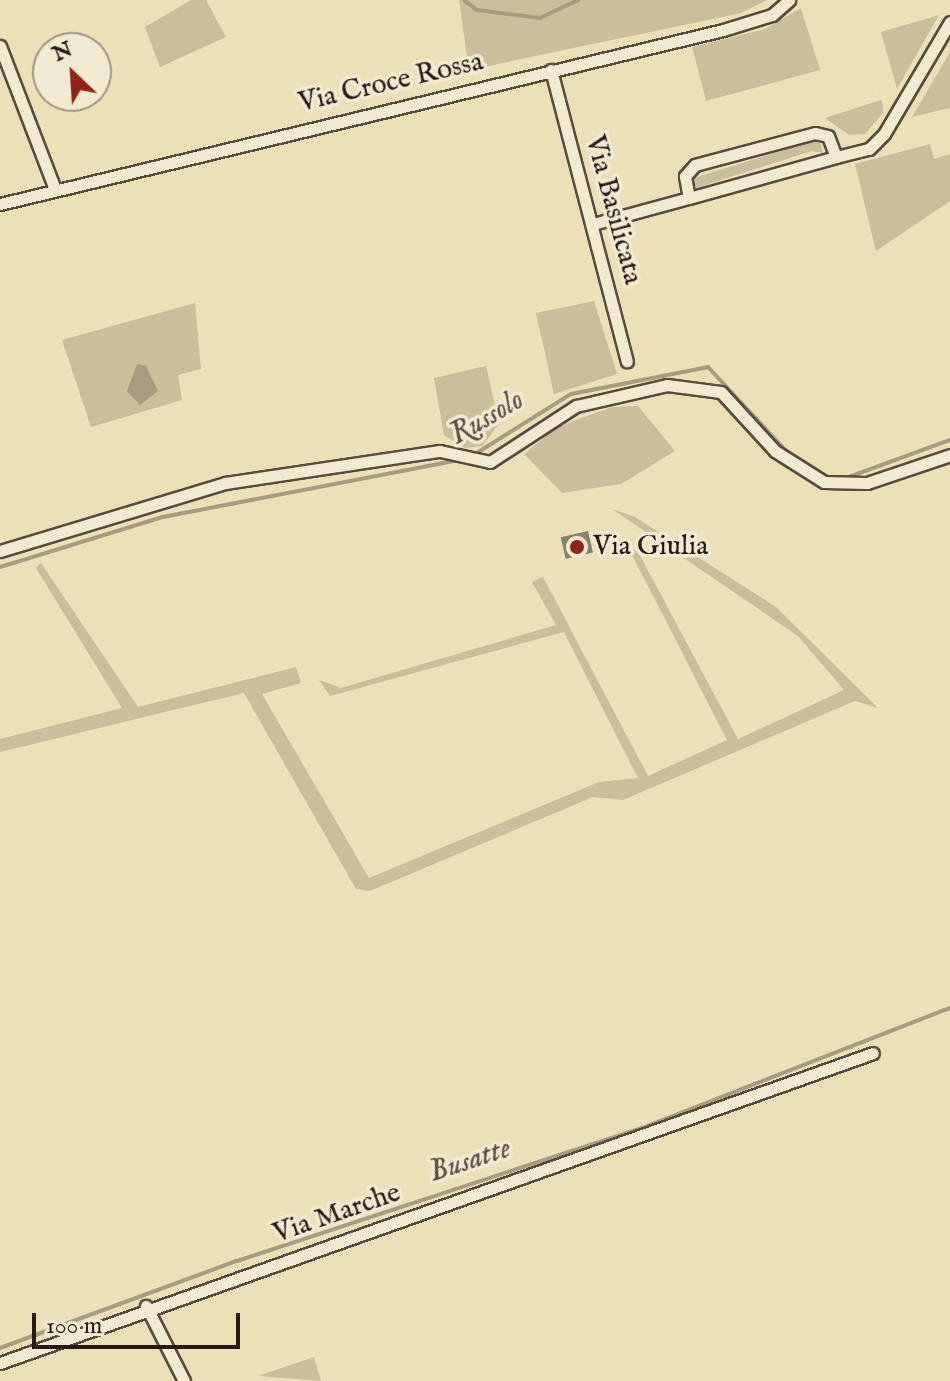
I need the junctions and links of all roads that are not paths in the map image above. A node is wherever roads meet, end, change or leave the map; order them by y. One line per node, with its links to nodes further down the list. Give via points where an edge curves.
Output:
1 (789, 0): 4 (street, Via Croce Rossa, via 755,22)
2 (950, 22): 5 (street, via 884,134 869,149)
3 (0, 46): 6 (street)
4 (551, 70): 6 (street, Via Croce Rossa); 9 (street, Via Basilicata)
5 (836, 157): 7 (street); 7 (street, via 828,136 815,133 695,165 685,176)
6 (55, 189): 8 (street, Via Croce Rossa)
7 (689, 198): 9 (street)
8 (0, 204)
9 (593, 224): 10 (street, Via Basilicata)
10 (627, 361)
11 (950, 455): 12 (street, via 867,483 824,482 775,451 721,392 682,383 576,406 501,457 477,461 465,455 412,454 225,483)
12 (0, 551)
13 (873, 1053): 14 (street, Via Marche)
14 (146, 1306): 15 (street, Via Marche); 16 (street)
15 (0, 1363)
16 (184, 1381)

